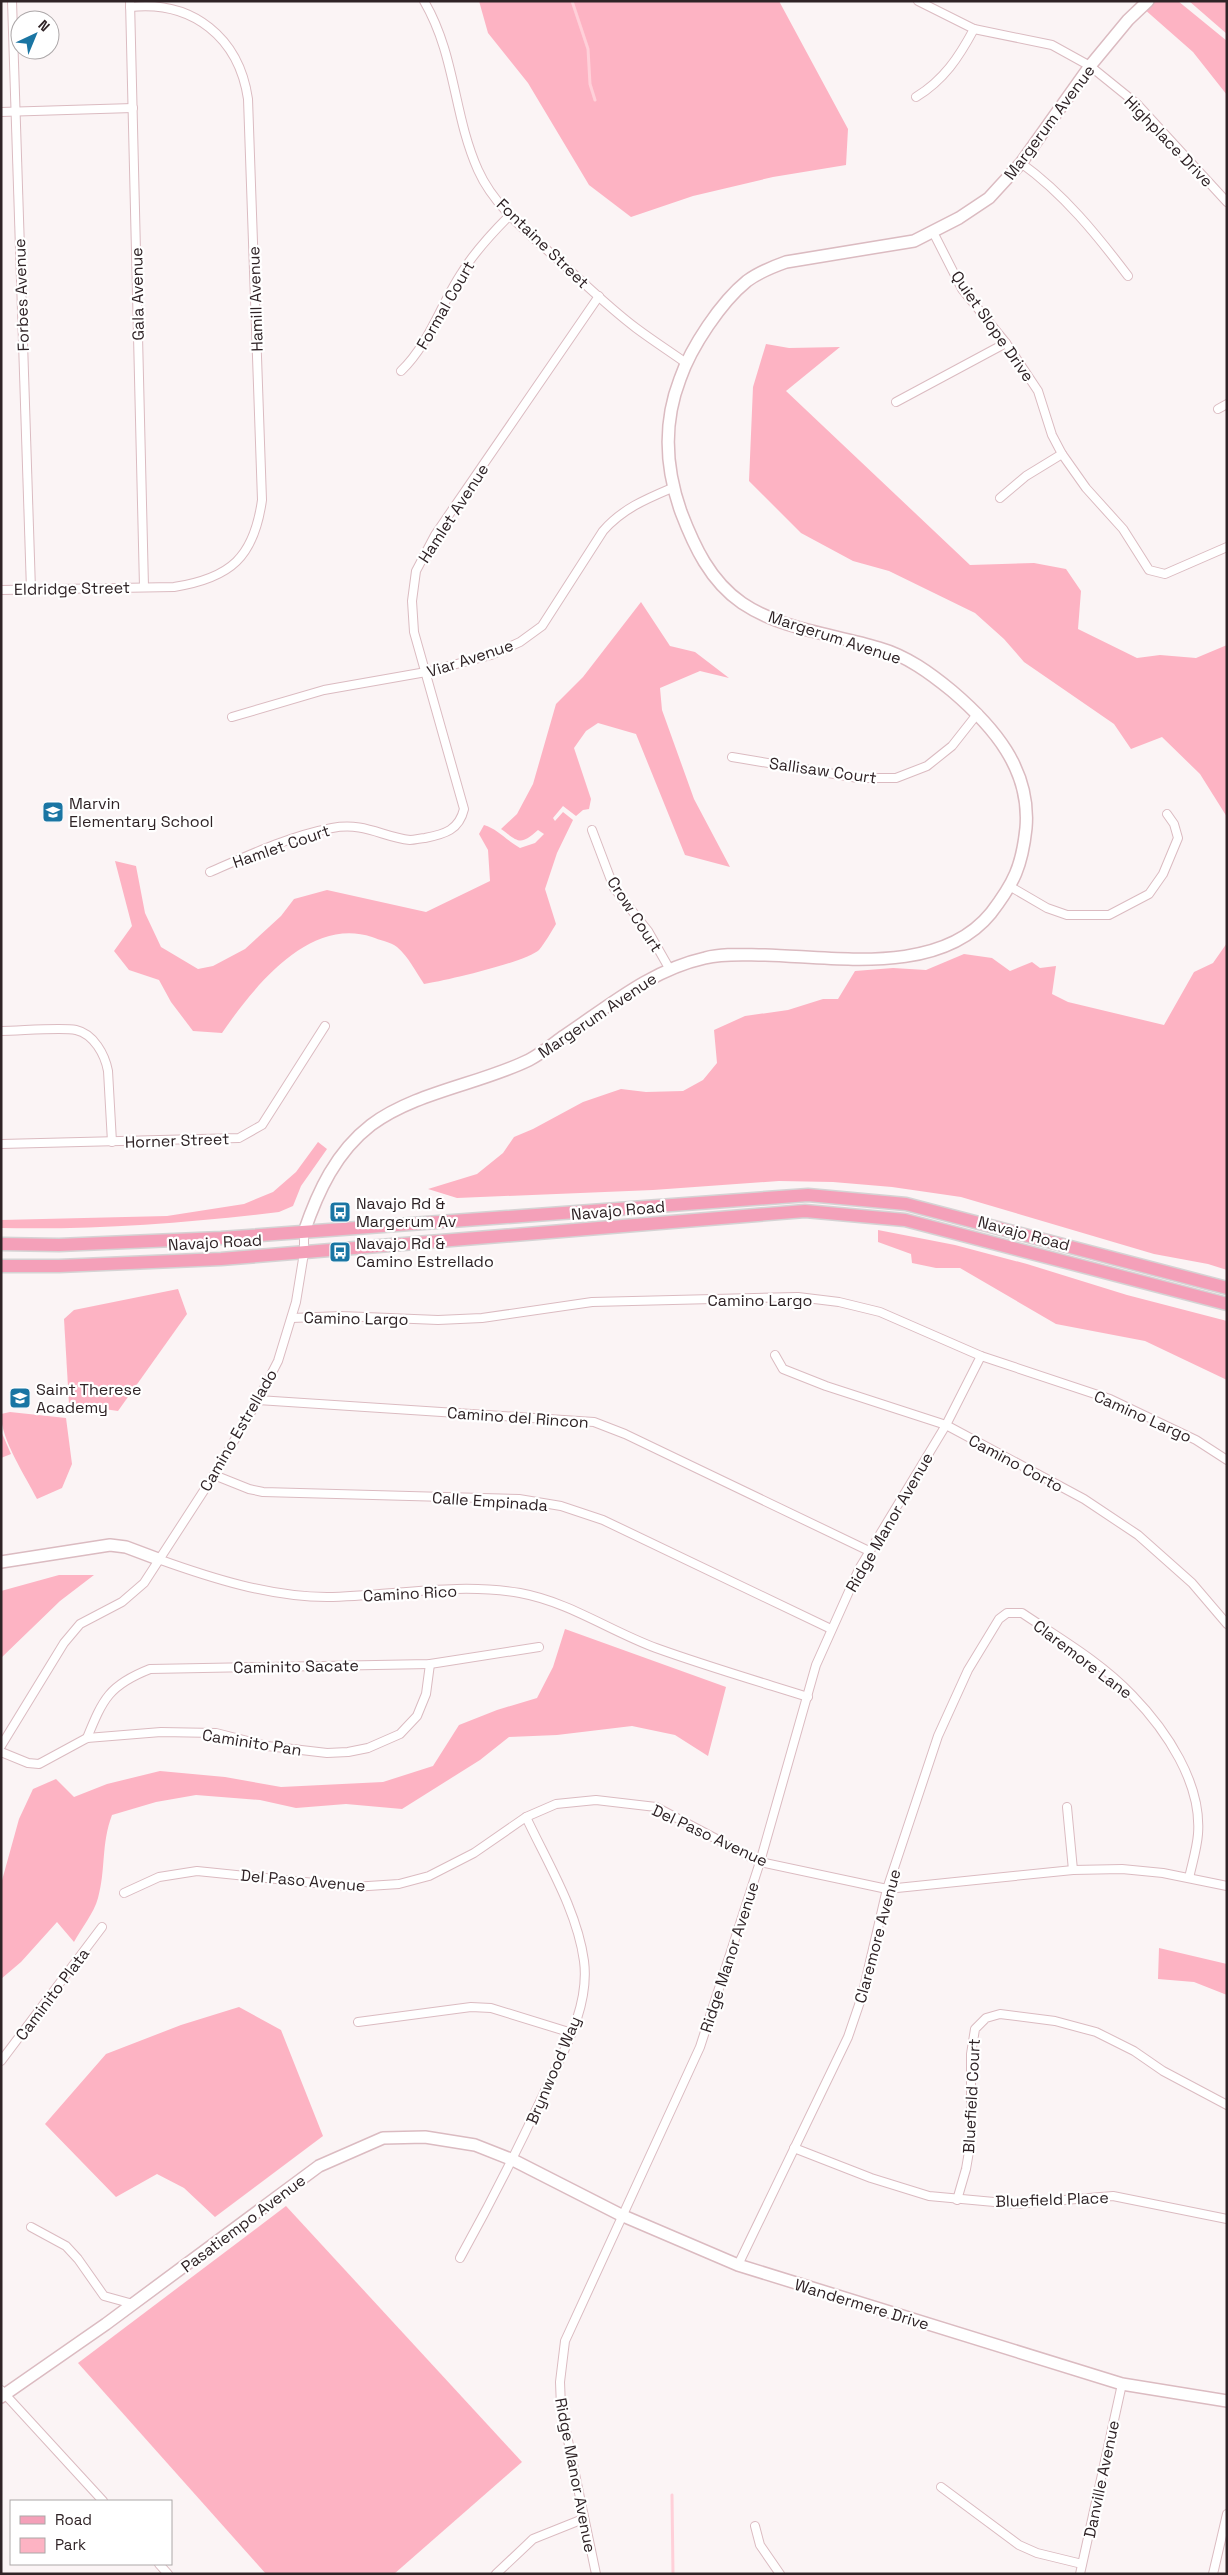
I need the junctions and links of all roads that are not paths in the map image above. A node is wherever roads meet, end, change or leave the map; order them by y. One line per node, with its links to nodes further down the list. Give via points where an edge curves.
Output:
1 (12, 1): 10 (street, Forbes Avenue)
2 (424, 1): 14 (street, Fontaine Street, via 445,45 469,148 494,198)
3 (918, 1): 6 (street, Highplace Drive)
4 (1148, 1): 7 (street, Margerum Avenue)
5 (130, 4): 9 (street, Gala Avenue); 28 (street, Hamill Avenue, via 184,12 202,20 216,31 237,59 245,78 262,500 254,538 228,569 203,583)
6 (974, 29): 7 (street, Highplace Drive, via 1052,46); 8 (street, via 959,58 933,86)
7 (1090, 66): 12 (street, Margerum Avenue); 13 (street, Highplace Drive, via 1137,104)
8 (916, 97)
9 (133, 108): 10 (street); 28 (street, Gala Avenue)
10 (15, 111): 11 (street); 30 (street, Forbes Avenue)
11 (1, 112)
12 (1021, 163): 15 (street, Margerum Avenue, via 990,198); 16 (street, via 1095,232)
13 (1227, 202)
14 (510, 215): 17 (street, Fontaine Street); 20 (street, Formal Court, via 474,254 416,356)
15 (933, 232): 18 (street, Quiet Slope Drive, via 962,289); 19 (street, Margerum Avenue, via 914,241 786,262 768,268 747,281 723,306)
16 (1128, 276)
17 (599, 296): 19 (street, Fontaine Street, via 635,328); 31 (street, Hamlet Avenue, via 435,535 416,571 412,601 414,632)
18 (1006, 344): 21 (street); 24 (street, Quiet Slope Drive, via 1038,391 1052,435)
19 (686, 363): 25 (street, Margerum Avenue, via 673,396 668,426 667,457)
20 (401, 371)
21 (896, 402)
22 (1227, 404): 23 (street)
23 (1218, 409)
24 (1062, 454): 26 (street, via 1026,476); 27 (street, Quiet Slope Drive, via 1086,488 1123,529 1149,570 1165,574)
25 (672, 488): 31 (street, Viar Avenue, via 640,501 615,517 542,626 520,642 491,654); 32 (street, Margerum Avenue, via 693,543 709,571 738,600 780,622 902,656 933,675)
26 (1000, 498)
27 (1227, 547)
28 (144, 587): 30 (street, Eldridge Street)
29 (1, 590): 30 (street, Eldridge Street)
30 (31, 590)
31 (426, 672): 33 (street, Viar Avenue, via 324,690); 36 (street, Hamlet Avenue, via 464,809)
32 (978, 713): 34 (street, Sallisaw Court, via 946,751 927,766 896,778 858,778); 39 (street, Margerum Avenue, via 1010,755 1020,776 1024,796 1026,823 1022,852)
33 (232, 717)
34 (732, 757)
35 (1167, 814): 39 (street, via 1178,838 1163,874 1148,894 1109,915 1067,915)
36 (463, 816): 38 (street, Hamlet Court, via 453,831 411,840 372,829 345,826 330,829 264,849)
37 (592, 830): 40 (street, Crow Court, via 614,888 648,931)
38 (210, 872)
39 (1011, 888): 40 (street, Margerum Avenue, via 983,922 961,939 920,954 891,959 736,954 708,957)
40 (669, 968): 45 (street, Margerum Avenue, via 530,1060 405,1106 371,1125 335,1162 316,1196)
41 (325, 1026): 43 (street, Horner Street, via 262,1125 239,1138)
42 (1, 1031): 43 (street, via 77,1030 96,1043 108,1071)
43 (112, 1142): 44 (street, Horner Street)
44 (1, 1144)
45 (304, 1232): 46 (main road, Navajo Road); 48 (street, Camino Estrellado); 51 (main road, Navajo Road, via 808,1195 906,1204)
46 (162, 1240): 47 (main road, Navajo Road); 49 (main road)
47 (1, 1244)
48 (304, 1253): 49 (main road, Navajo Road); 52 (main road, Navajo Road, via 805,1211 904,1220); 53 (street, Camino Estrellado)
49 (164, 1261): 50 (main road, Navajo Road)
50 (1, 1266)
51 (1227, 1288)
52 (1227, 1304)
53 (292, 1318): 55 (street, Camino Largo, via 438,1320 482,1318 592,1302 798,1297 880,1312); 56 (street, Camino Estrellado, via 278,1361)
54 (775, 1355): 57 (street, Camino Corto, via 783,1369)
55 (981, 1356): 57 (street, Ridge Manor Avenue); 58 (street, Camino Largo, via 1110,1399 1196,1440)
56 (258, 1400): 59 (street, Camino Estrellado); 60 (street, Camino del Rincon, via 594,1422)
57 (946, 1425): 60 (street, Ridge Manor Avenue); 64 (street, Camino Corto, via 1084,1500 1138,1535 1192,1583)
58 (1227, 1460)
59 (214, 1475): 61 (street, Camino Estrellado); 65 (street, Calle Empinada, via 263,1492 519,1499 561,1506 603,1520)
60 (869, 1551): 65 (street, Ridge Manor Avenue)
61 (158, 1559): 62 (street, Camino Rico, via 126,1547 110,1545); 68 (street, Camino Rico, via 202,1575 266,1590 326,1597 476,1589 521,1593 567,1607 655,1647); 70 (street, Camino Estrellado, via 144,1583 122,1602 80,1624 64,1643)
62 (1, 1562)
63 (1014, 1612): 76 (street, Claremore Lane, via 1022,1613 1113,1678 1132,1695 1164,1734 1184,1768 1196,1808 1198,1834); 78 (street, Claremore Avenue, via 999,1619 968,1670 938,1736)
64 (1227, 1624)
65 (831, 1629): 68 (street, Ridge Manor Avenue, via 816,1665)
66 (539, 1647): 67 (street, Caminito Sacate)
67 (430, 1664): 69 (street, Caminito Sacate, via 150,1669 129,1677 102,1701); 69 (street, Caminito Pan, via 426,1694 417,1716 400,1734 368,1748 327,1752 267,1746 207,1733 161,1732)
68 (808, 1697): 74 (street, Ridge Manor Avenue)
69 (87, 1738): 71 (street, Caminito Pan, via 40,1764 28,1763)
70 (1, 1746)
71 (1, 1752)
72 (1067, 1807): 75 (street)
73 (526, 1817): 74 (street, Del Paso Avenue, via 556,1804 596,1800 656,1807); 79 (street, Del Paso Avenue, via 474,1853 429,1876 399,1884 353,1887 197,1871 159,1877); 82 (street, Brynwood Way, via 580,1939 584,1962 582,2001)
74 (760, 1862): 78 (street, Del Paso Avenue); 88 (street, Ridge Manor Avenue, via 700,2047)
75 (1073, 1870): 76 (street, Del Paso Avenue, via 1122,1869); 78 (street, Del Paso Avenue)
76 (1189, 1878): 77 (street, Del Paso Avenue)
77 (1227, 1886)
78 (887, 1889): 85 (street, Claremore Avenue, via 862,1996 848,2037)
79 (124, 1893)
80 (102, 1927): 83 (street, Caminito Plata)
81 (358, 2022): 82 (street, via 471,2006 491,2008)
82 (572, 2033): 86 (street, Brynwood Way)
83 (1, 2061)
84 (1227, 2106): 87 (street, Bluefield Court, via 1096,2032 1056,2021 1000,2014 986,2018 975,2029 971,2054 970,2140)
85 (794, 2148): 87 (street, Bluefield Place, via 871,2178 929,2196); 92 (street, Claremore Avenue)
86 (513, 2160): 88 (street, Wandermere Drive); 91 (street, Brynwood Way); 93 (street, Pasatiempo Avenue, via 475,2145 425,2137 384,2138 319,2166)
87 (957, 2200): 89 (street, Bluefield Place, via 1016,2204 1113,2196)
88 (621, 2215): 92 (street, Wandermere Drive); 100 (street, Ridge Manor Avenue, via 564,2349 560,2407)
89 (1227, 2219)
90 (31, 2227): 93 (street, via 66,2246 104,2296)
91 (460, 2258)
92 (738, 2265): 94 (street, Wandermere Drive)
93 (133, 2304): 95 (street, Pasatiempo Avenue)
94 (1122, 2384): 96 (street, Wandermere Drive); 102 (street, Danville Avenue)
95 (3, 2393): 98 (street)
96 (1227, 2402)
97 (941, 2486): 102 (street, via 1019,2545)
98 (101, 2500)
99 (1227, 2514): 107 (street)
100 (583, 2520): 103 (street, via 533,2539); 104 (street, Ridge Manor Avenue)
101 (755, 2526): 105 (street, via 760,2545)
102 (1082, 2564): 106 (street, Danville Avenue)
103 (496, 2574)
104 (596, 2574)
105 (780, 2574)
106 (1080, 2574)
107 (1213, 2574)

